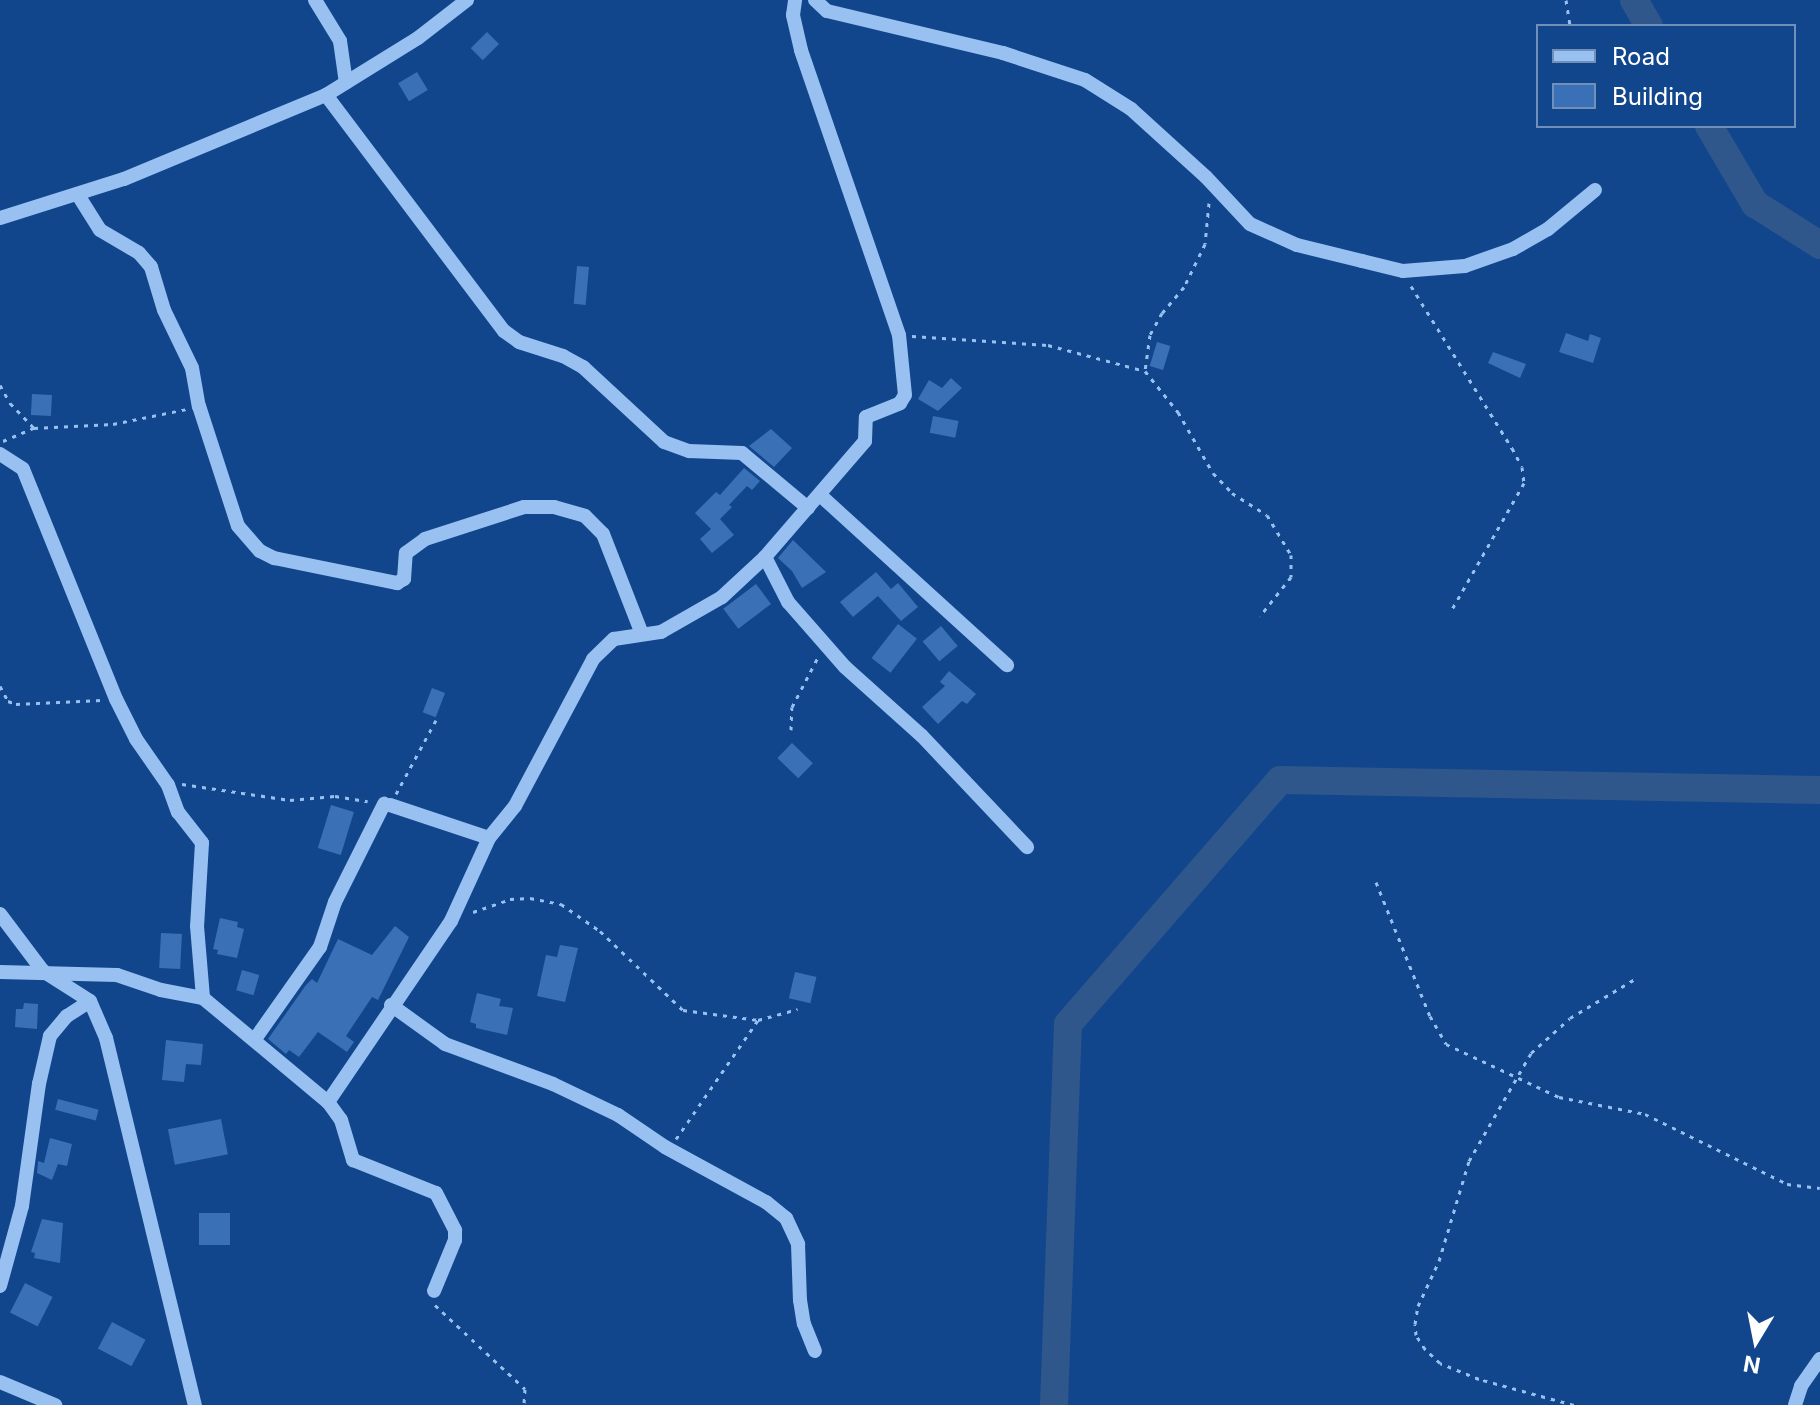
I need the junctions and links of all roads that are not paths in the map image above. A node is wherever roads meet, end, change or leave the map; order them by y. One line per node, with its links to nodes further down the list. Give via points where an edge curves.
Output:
1 (315, 0): 5 (street, via 340,41)
2 (467, 0): 5 (street)
3 (795, 0): 11 (street, via 801,50 899,335 905,391 903,399 865,419 866,440)
4 (815, 0): 7 (street, via 827,11 1003,53 1085,80 1131,109 1250,224 1275,238 1403,271 1465,266 1513,249 1548,229)
5 (346, 83): 6 (street)
6 (326, 95): 8 (street); 12 (street, via 504,331 583,367 664,442 689,451 742,453)
7 (1595, 190)
8 (78, 195): 9 (street); 14 (street, via 100,230 139,253 151,267 164,310 192,368 238,526 260,551 397,583 404,579 406,553 425,539 524,507 554,507 585,516 603,534)
9 (0, 218)
10 (0, 454): 21 (street, via 23,469 116,699 203,847 197,926)
11 (820, 495): 12 (street); 15 (street)
12 (808, 508): 13 (street)
13 (765, 557): 14 (street, via 722,597 670,628); 17 (street, via 788,602 824,644 957,771)
14 (642, 634): 16 (street, via 614,639 593,659 515,806)
15 (1007, 665)
16 (489, 838): 23 (street, via 451,921); 24 (street, via 387,804 335,902 320,947)
17 (1027, 847)
18 (0, 914): 19 (street)
19 (43, 971): 20 (street); 21 (street, via 117,975); 22 (street)
20 (0, 972)
21 (203, 998): 24 (street)
22 (90, 1001): 26 (street, via 50,1036 22,1206); 32 (street, via 106,1038)
23 (391, 1005): 25 (street); 28 (street, via 445,1044 618,1115 786,1218 798,1244 800,1300)
24 (255, 1039): 25 (street)
25 (328, 1102): 27 (street, via 341,1120 353,1160 432,1191 453,1222 455,1240)
26 (0, 1286)
27 (434, 1291)
28 (815, 1351)
29 (1820, 1359): 33 (street)
30 (0, 1382): 31 (street)
31 (55, 1405)
32 (195, 1405)
33 (1795, 1405)

